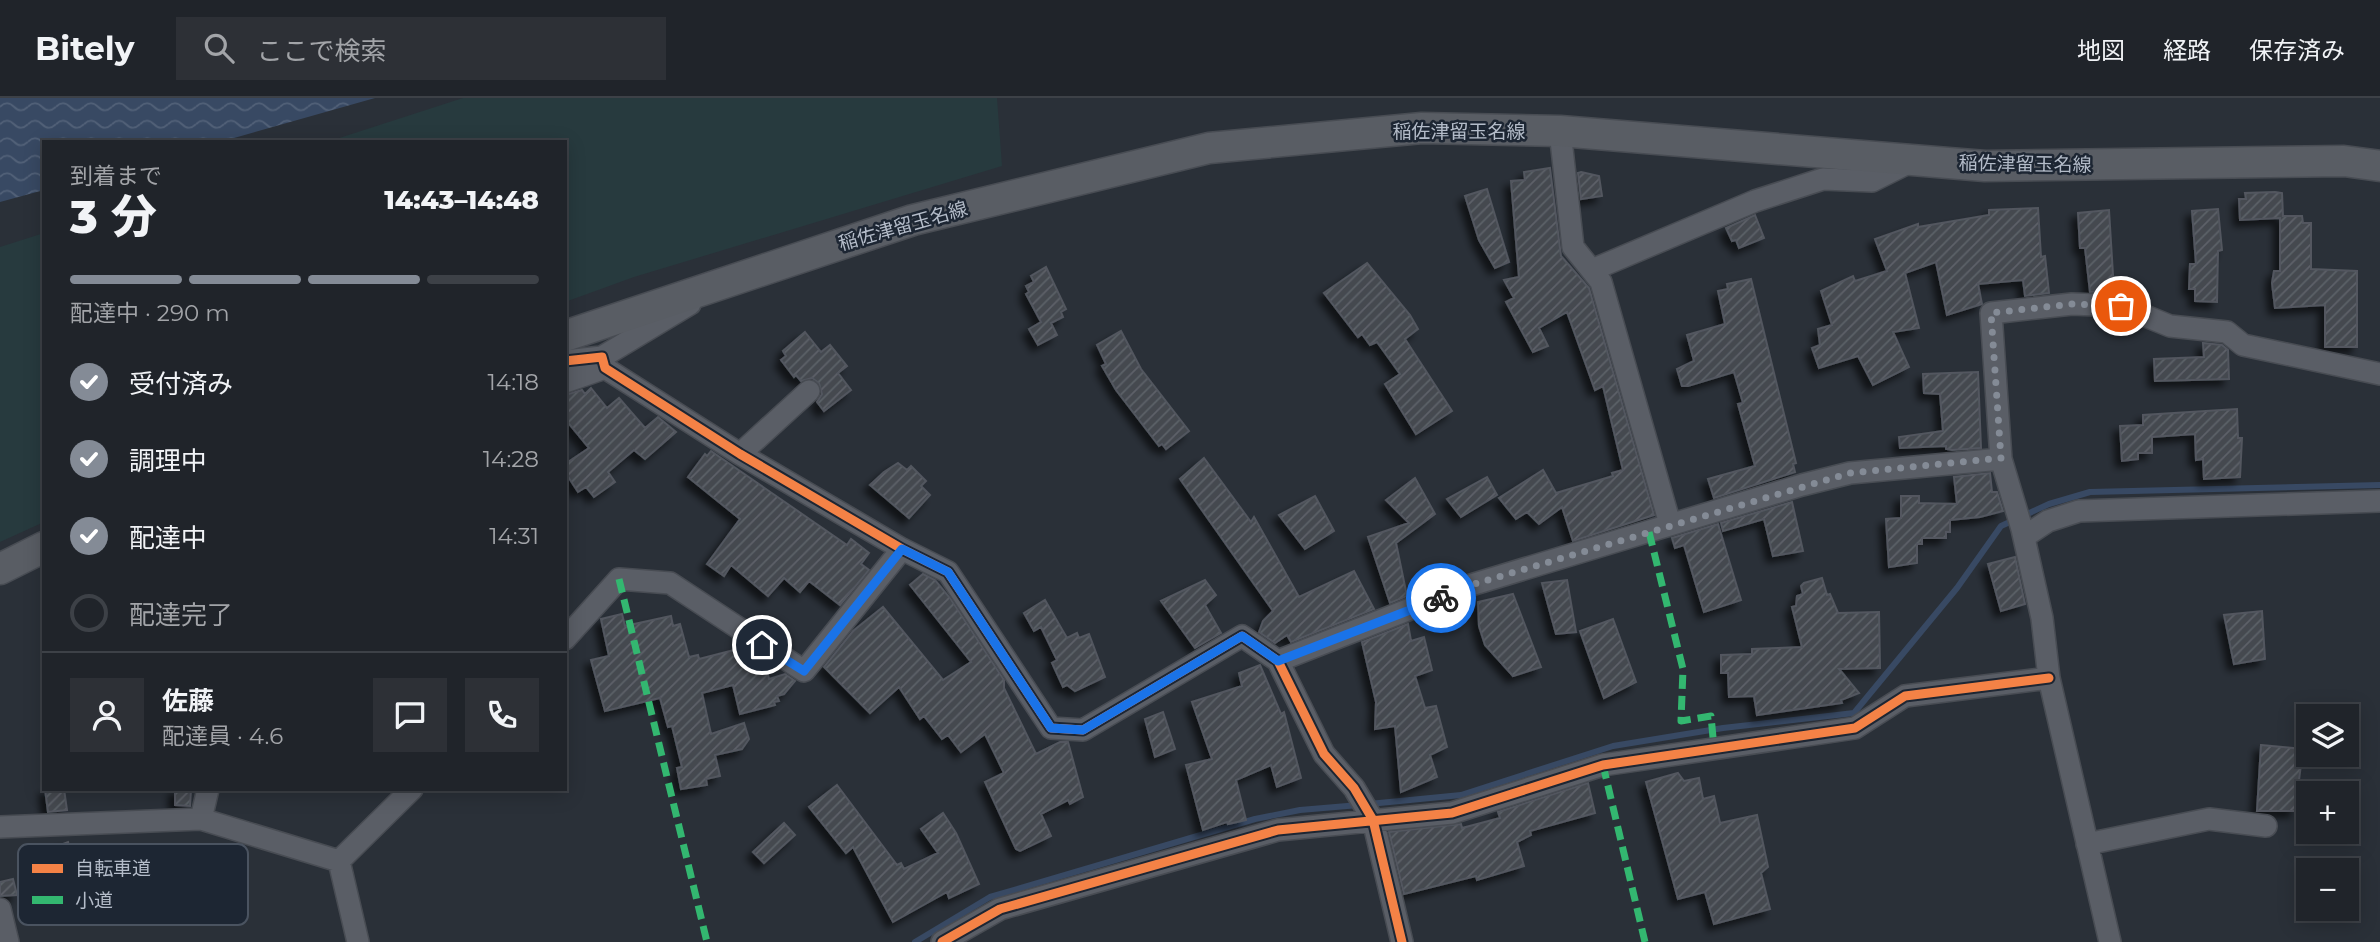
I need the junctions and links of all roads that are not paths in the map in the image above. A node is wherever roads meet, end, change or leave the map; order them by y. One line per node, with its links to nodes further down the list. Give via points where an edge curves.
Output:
1 (1560, 131): 2 (main road, 稲佐津留玉名線); 4 (street, via 1573,247); 5 (main road, 稲佐津留玉名線, via 1422,128 1209,148 913,220)
2 (1913, 160): 3 (main road, 稲佐津留玉名線, via 1985,166 2344,161); 4 (street, via 1872,181 1823,179 1755,201)
3 (2380, 166)
4 (1592, 270): 15 (street, via 1601,282)
5 (727, 282): 6 (main road, 稲佐津留玉名線); 8 (street)
6 (567, 335)
7 (567, 361): 8 (street)
8 (603, 362): 10 (street); 12 (street)
9 (2380, 374): 13 (street, via 2243,345 2227,332 2170,326 2121,306 2072,304 1991,313)
10 (567, 381)
11 (809, 391): 12 (street)
12 (740, 454): 18 (street)
13 (2001, 458): 15 (street, via 1850,473); 16 (street)
14 (2380, 501): 16 (street, via 2079,511)
15 (1670, 524): 21 (street, via 1471,585)
16 (2023, 533): 22 (street, via 2042,618)
17 (42, 548): 19 (main road)
18 (902, 549): 20 (street, via 804,671 670,583 619,579); 21 (street, via 948,572 1051,728 1083,730 1242,636)
19 (0, 569)
20 (567, 637)
21 (1278, 661): 26 (street, via 1324,754 1354,788)
22 (2049, 678): 26 (street, via 1905,696 1855,728 1603,765 1452,813); 29 (street)
23 (208, 791): 25 (street)
24 (410, 791): 30 (street)
25 (201, 819): 28 (street); 30 (street)
26 (1373, 820): 34 (street, via 1278,830 1000,909); 35 (street)
27 (2266, 826): 29 (street, via 2209,819)
28 (0, 827)
29 (2087, 844): 36 (street)
30 (339, 861): 33 (street)
31 (0, 909): 32 (street)
32 (8, 942)
33 (358, 942)
34 (942, 942)
35 (1402, 942)
36 (2110, 942)

